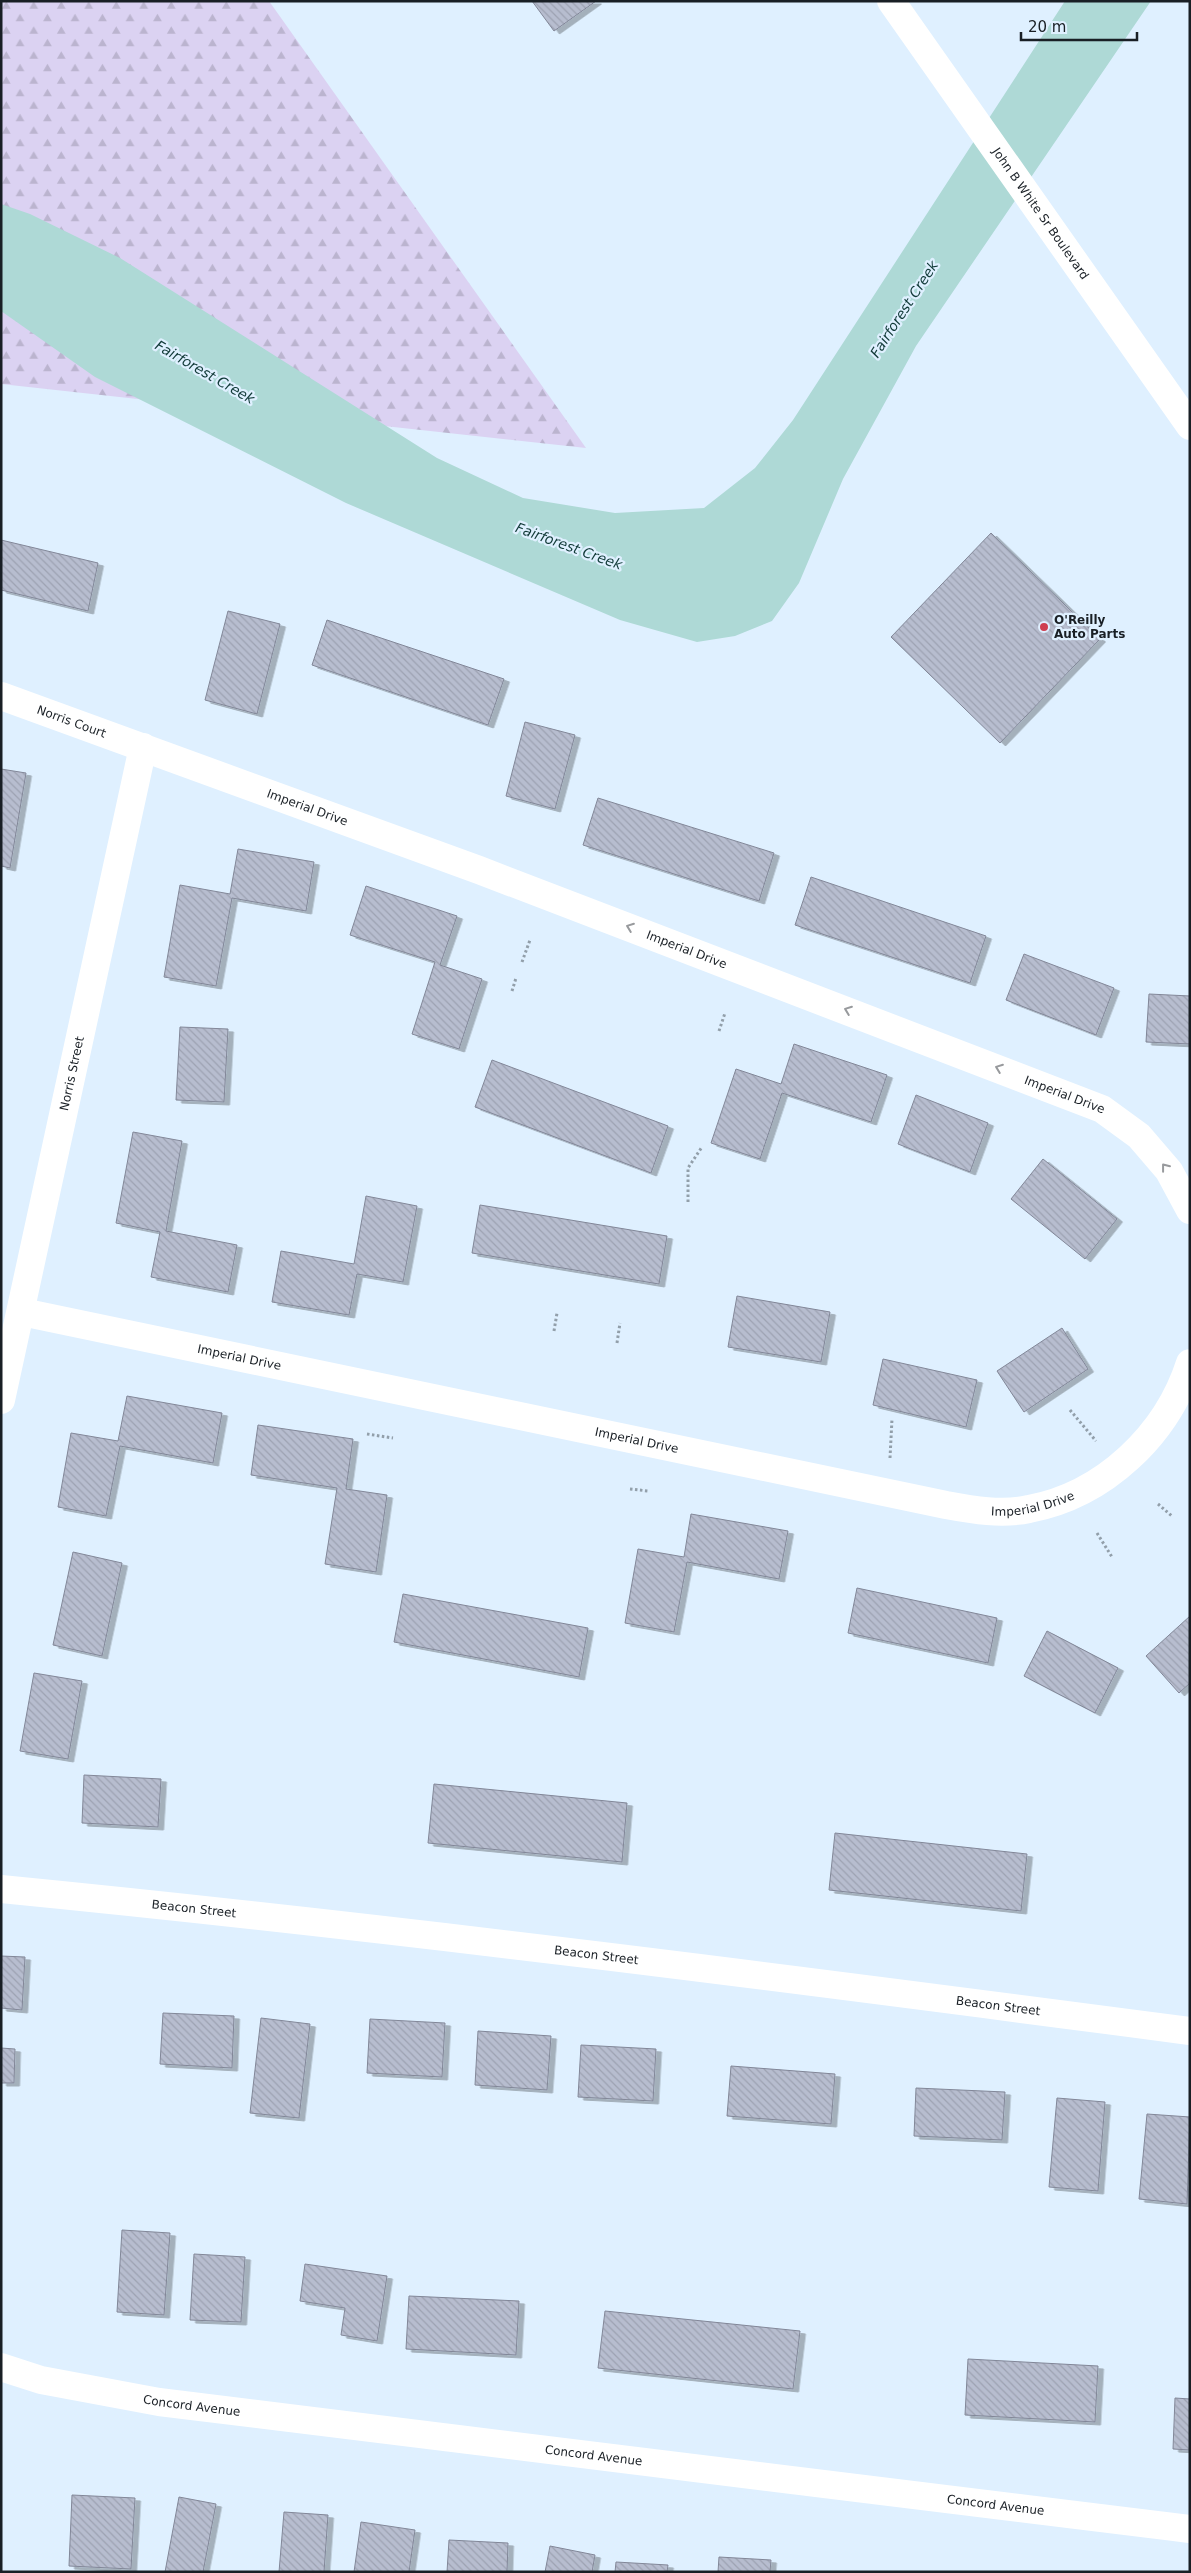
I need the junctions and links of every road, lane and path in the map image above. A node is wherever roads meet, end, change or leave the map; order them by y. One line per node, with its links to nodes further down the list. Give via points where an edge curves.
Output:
1 (892, 1): 2 (street, John B White Sr Boulevard)
2 (1190, 426)
3 (1, 696): 4 (street, Norris Court)
4 (143, 747): 13 (street, Imperial Drive, one-way to 4, via 1169,1171 1139,1136 1102,1109 898,1028); 14 (street, Norris Street)
5 (530, 940): 6 (path)
6 (522, 962)
7 (516, 978): 8 (path)
8 (512, 991)
9 (725, 1013): 10 (path)
10 (719, 1031)
11 (702, 1148): 12 (path, via 688,1168)
12 (688, 1202)
13 (1190, 1210)
14 (22, 1312): 19 (street, Imperial Drive, via 987,1512 1036,1507 1068,1498 1104,1478 1136,1452 1162,1421 1183,1385); 20 (street, Norris Street)
15 (557, 1313): 17 (path)
16 (620, 1323): 18 (path)
17 (554, 1331)
18 (617, 1342)
19 (1190, 1363)
20 (1, 1400)
21 (1070, 1410): 25 (path)
22 (892, 1419): 26 (path)
23 (367, 1434): 24 (path)
24 (393, 1438)
25 (1099, 1446)
26 (890, 1461)
27 (630, 1489): 28 (path)
28 (648, 1491)
29 (1158, 1504): 30 (path)
30 (1173, 1517)
31 (1097, 1533): 32 (path)
32 (1112, 1558)
33 (1, 1889): 34 (street, Beacon Street, via 198,1909)
34 (1190, 2031)
35 (1, 2367): 36 (street, Concord Avenue, via 41,2380 159,2402)
36 (1190, 2529)

